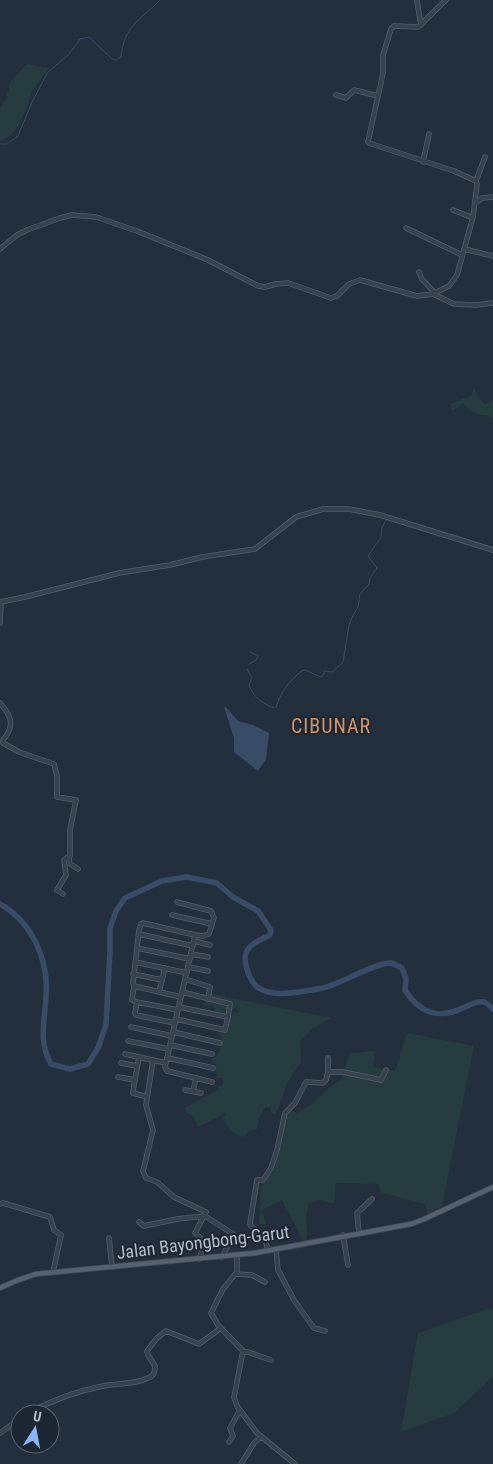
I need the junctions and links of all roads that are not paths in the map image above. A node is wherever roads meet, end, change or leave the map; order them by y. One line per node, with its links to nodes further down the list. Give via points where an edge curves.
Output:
1 (446, 0): 3 (street)
2 (416, 2): 3 (street)
3 (421, 25): 5 (street, via 416,28 392,27 383,55)
4 (336, 95): 5 (street, via 346,98 354,90)
5 (378, 96): 8 (street, via 368,142)
6 (429, 134): 8 (street)
7 (485, 157): 9 (street)
8 (423, 162): 9 (street)
9 (476, 181): 11 (street)
10 (493, 197): 11 (street, via 482,198)
11 (475, 203): 13 (street)
12 (453, 210): 13 (street)
13 (473, 218): 16 (street)
14 (406, 228): 17 (street)
15 (0, 249): 20 (street, via 42,224 72,215 84,215 137,231 208,260 262,287 288,283 331,298 360,280 417,296)
16 (464, 249): 17 (street); 18 (street)
17 (462, 255): 20 (street, via 453,282)
18 (493, 256)
19 (419, 272): 20 (street)
20 (434, 293): 21 (street, via 450,303 461,305)
21 (493, 303)
22 (493, 550): 23 (street, via 387,517 334,508 296,517 255,549 119,573)
23 (0, 602): 24 (street)
24 (0, 620)
25 (0, 704): 26 (street, via 8,712 11,724 3,742 19,752 54,764 57,797 76,799 70,830)
26 (70, 857): 27 (street, via 69,863); 28 (street, via 64,860 66,875 57,890)
27 (78, 869)
28 (63, 894)
29 (178, 902): 31 (street, via 211,911)
30 (172, 915): 31 (street)
31 (212, 924): 33 (street, via 207,935)
32 (139, 934): 33 (street, via 143,923); 34 (street); 36 (street)
33 (195, 935): 34 (street)
34 (193, 944): 35 (street); 37 (street)
35 (210, 945)
36 (138, 948): 37 (street); 39 (street)
37 (190, 956): 38 (street); 41 (street)
38 (208, 957)
39 (135, 962): 40 (street); 44 (street)
40 (165, 968): 43 (street); 46 (street)
41 (188, 968): 42 (street); 43 (street)
42 (208, 971)
43 (187, 973): 45 (street)
44 (133, 974): 46 (street); 47 (street)
45 (185, 979): 49 (street); 51 (street, via 208,985)
46 (162, 980): 48 (street)
47 (134, 986): 48 (street); 52 (street, via 132,1000)
48 (159, 992): 50 (street)
49 (182, 992): 50 (street); 51 (street)
50 (181, 997): 53 (street)
51 (208, 999): 54 (street, via 230,1004)
52 (138, 1002): 53 (street); 55 (street, via 136,1015)
53 (179, 1008): 54 (street); 55 (street)
54 (228, 1017): 55 (street, via 225,1030)
55 (176, 1021): 57 (street)
56 (132, 1027): 57 (street)
57 (173, 1034): 59 (street); 60 (street)
58 (128, 1041): 60 (street)
59 (220, 1043)
60 (170, 1047): 62 (street); 64 (street)
61 (124, 1054): 63 (street)
62 (212, 1054)
63 (139, 1057): 66 (street); 69 (street)
64 (168, 1058): 68 (street); 70 (street)
65 (328, 1058): 72 (street)
66 (153, 1060): 68 (street); 80 (street)
67 (121, 1063): 69 (street)
68 (166, 1063): 74 (street, via 167,1071)
69 (137, 1066): 75 (street)
70 (214, 1068)
71 (386, 1070): 72 (street, via 380,1080)
72 (328, 1072): 90 (street, via 322,1083 306,1082 295,1103 286,1110 271,1168 263,1180 257,1180 250,1225 265,1238)
73 (118, 1077): 75 (street)
74 (196, 1078): 76 (street); 78 (street)
75 (134, 1080): 80 (street, via 133,1093)
76 (212, 1082)
77 (185, 1090): 78 (street)
78 (193, 1091): 79 (street)
79 (201, 1093)
80 (147, 1096): 84 (street, via 146,1105 153,1130 143,1171 146,1178 174,1197 206,1212)
81 (493, 1187): 86 (main road, Jalan Bayongbong-Garut, via 422,1220)
82 (372, 1199): 86 (street, via 357,1213)
83 (0, 1204): 96 (street, via 50,1217 54,1230 61,1235)
84 (205, 1216): 85 (street, via 146,1226); 92 (street, via 233,1236); 93 (street, via 195,1233 205,1242)
85 (139, 1222)
86 (359, 1233): 87 (main road, Jalan Bayongbong-Garut)
87 (343, 1235): 89 (main road, Jalan Bayongbong-Garut); 94 (street)
88 (109, 1238): 95 (street)
89 (276, 1249): 90 (main road, Jalan Bayongbong-Garut); 101 (street, via 278,1270 294,1300 314,1328)
90 (268, 1251): 91 (main road, Jalan Bayongbong-Garut)
91 (237, 1255): 92 (main road, Jalan Bayongbong-Garut); 97 (street)
92 (222, 1257): 93 (main road, Jalan Bayongbong-Garut)
93 (199, 1259): 95 (main road, Jalan Bayongbong-Garut)
94 (348, 1265)
95 (112, 1267): 96 (main road, Jalan Bayongbong-Garut)
96 (53, 1272): 99 (main road, Jalan Bayongbong-Garut, via 26,1277)
97 (236, 1274): 98 (street, via 252,1275); 100 (street, via 212,1310)
98 (265, 1282)
99 (0, 1288)
100 (221, 1328): 102 (street); 104 (street, via 196,1344 166,1331 147,1351 155,1369 149,1378 97,1387)
101 (325, 1331)
102 (243, 1352): 103 (street); 105 (street, via 234,1397)
103 (271, 1360)
104 (46, 1404)
105 (240, 1410): 106 (street); 107 (street, via 230,1428 233,1436)
106 (261, 1437): 108 (street); 109 (street)
107 (229, 1442)
108 (241, 1464)
109 (295, 1464)

